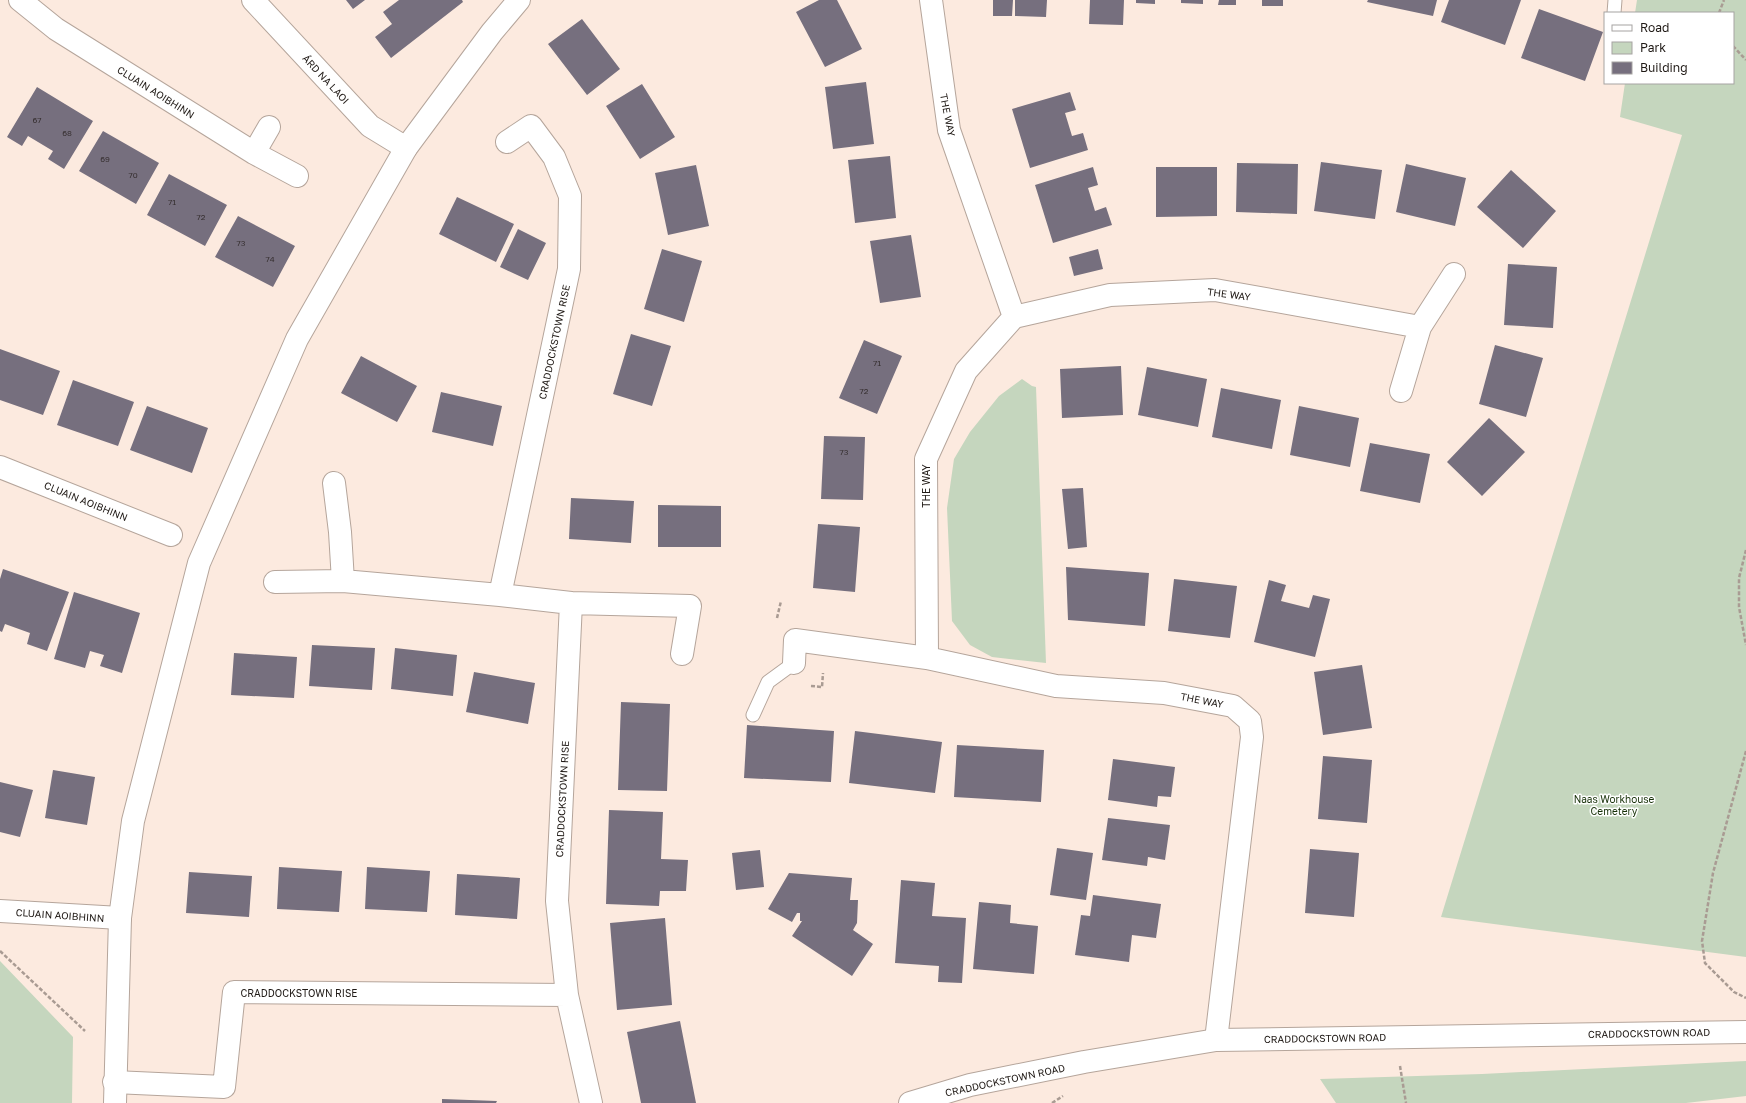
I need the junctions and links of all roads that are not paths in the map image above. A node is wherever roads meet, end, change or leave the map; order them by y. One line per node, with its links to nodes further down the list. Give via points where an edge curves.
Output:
1 (20, 0): 10 (street, CLUAIN AOIBHINN, via 56,29)
2 (253, 0): 9 (street, ÁRD NA LAOI, via 370,126)
3 (519, 0): 9 (street, via 492,32)
4 (931, 0): 13 (street, THE WAY, via 949,130)
5 (1615, 0): 6 (lane)
6 (1614, 12)
7 (270, 127): 10 (street)
8 (507, 142): 21 (street, CRADDOCKSTOWN RISE, via 531,126 554,157 570,196 570,269)
9 (406, 148): 28 (street, via 297,339 199,563 133,821)
10 (254, 153): 11 (street, CLUAIN AOIBHINN)
11 (297, 176)
12 (1454, 274): 14 (street)
13 (1014, 317): 14 (street, THE WAY, via 1110,295 1215,290); 24 (street, THE WAY, via 966,371 926,459)
14 (1420, 327): 15 (street)
15 (1401, 391)
16 (0, 467): 18 (street, CLUAIN AOIBHINN)
17 (334, 483): 19 (street)
18 (171, 536)
19 (343, 581): 20 (street); 21 (street)
20 (275, 582)
21 (500, 595): 22 (street)
22 (572, 603): 23 (street, via 690,606); 29 (street, CRADDOCKSTOWN RISE, via 557,901)
23 (682, 654)
24 (927, 658): 25 (street, THE WAY, via 795,640); 31 (street, THE WAY, via 1056,686 1164,693 1233,706 1250,721 1252,737)
25 (794, 663): 26 (lane, via 768,682)
26 (753, 715)
27 (0, 911): 28 (street, CLUAIN AOIBHINN)
28 (120, 918): 32 (street)
29 (567, 995): 33 (street, CRADDOCKSTOWN RISE, via 234,992); 34 (street, CRADDOCKSTOWN RISE)
30 (1746, 1032): 31 (street, CRADDOCKSTOWN ROAD)
31 (1216, 1040): 35 (street, CRADDOCKSTOWN ROAD, via 1084,1062 970,1085)
32 (115, 1093): 33 (street, CRADDOCKSTOWN RISE)
33 (225, 1095)
34 (591, 1103)
35 (910, 1103)

